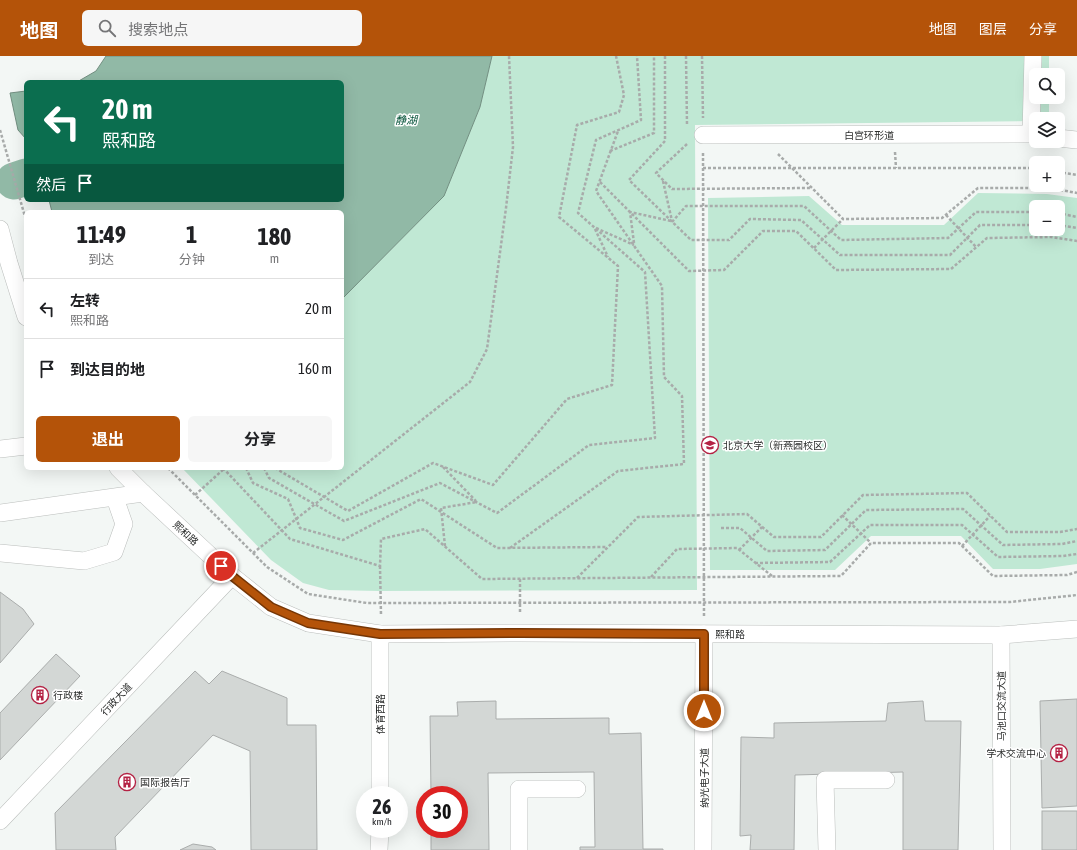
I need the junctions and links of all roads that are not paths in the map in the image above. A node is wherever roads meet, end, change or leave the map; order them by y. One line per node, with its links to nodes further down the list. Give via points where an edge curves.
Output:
1 (1032, 56): 2 (street)
2 (1033, 112)
3 (1029, 134): 4 (street, 白宫环形道, via 758,135)
4 (695, 138)
5 (1065, 139): 6 (street)
6 (1077, 140)
7 (0, 229): 8 (street)
8 (24, 311)
9 (24, 446): 10 (street)
10 (0, 449)
11 (120, 470): 12 (street, 熙和路)
12 (143, 493): 13 (street); 16 (street, 熙和路)
13 (115, 498): 14 (street); 15 (street, via 124,524 114,552 84,561)
14 (0, 512)
15 (0, 553)
16 (232, 576): 18 (street, 熙和路, via 271,607 308,623); 24 (street, 行政大道)
17 (1077, 629): 20 (street, 熙和路)
18 (380, 634): 19 (street, 熙和路); 22 (street, 体育西路)
19 (704, 634): 20 (street, 熙和路); 28 (street, 纳光电子大道)
20 (1001, 635): 30 (street, 马池口交流大道)
21 (886, 780): 29 (street, via 825,780)
22 (380, 786)
23 (578, 789): 27 (street, via 519,789)
24 (0, 821)
25 (380, 838): 26 (street)
26 (380, 850)
27 (519, 850)
28 (704, 850)
29 (827, 850)
30 (1002, 850)

